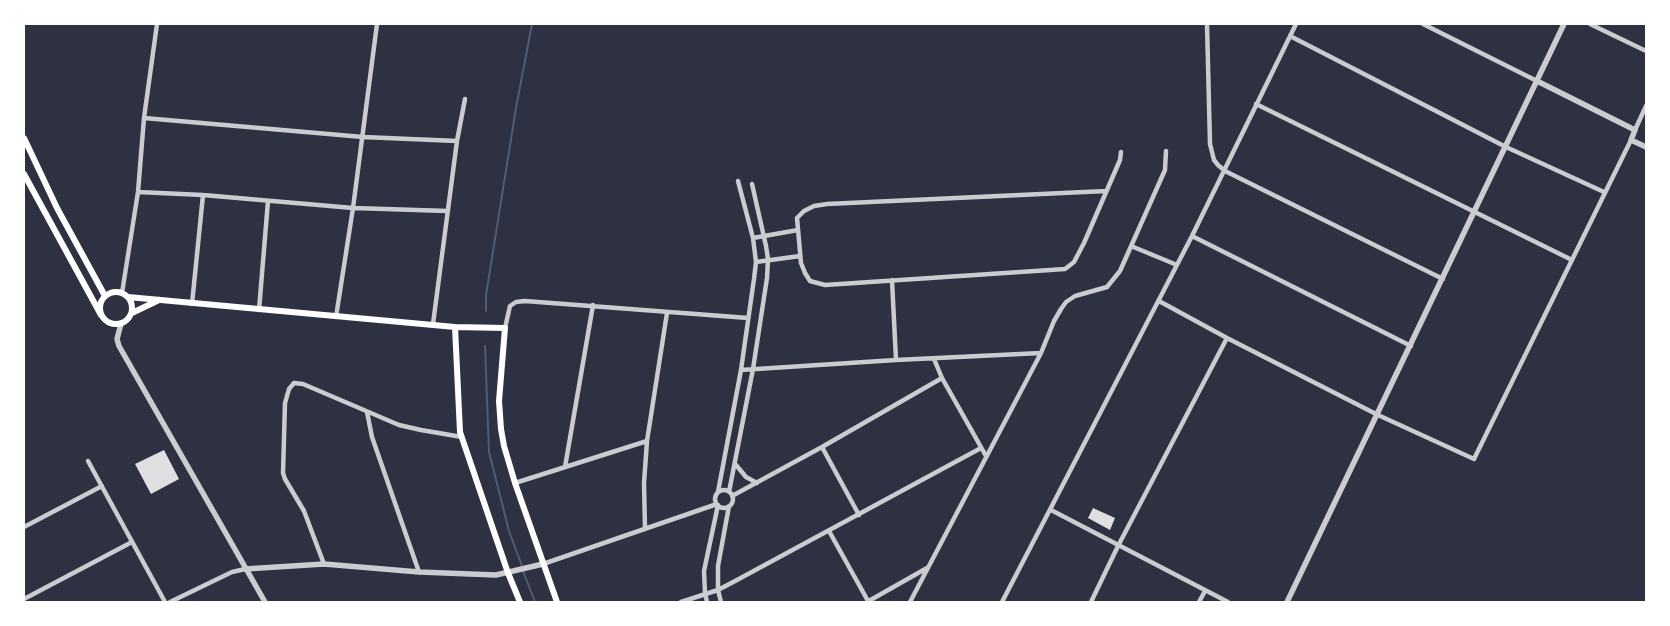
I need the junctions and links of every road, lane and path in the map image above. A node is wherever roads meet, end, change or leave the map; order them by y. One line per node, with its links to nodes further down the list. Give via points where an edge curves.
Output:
1 (157, 24): 14 (street)
2 (377, 24): 16 (street)
3 (1296, 24): 8 (street)
4 (1423, 24): 10 (street)
5 (1564, 24): 10 (street)
6 (1590, 24): 9 (street)
7 (1208, 25): 24 (street, via 1210,144 1214,160)
8 (1290, 36): 12 (street); 20 (street)
9 (1646, 51)
10 (1537, 81): 15 (street); 20 (street)
11 (465, 99): 19 (street)
12 (1256, 104): 24 (street); 35 (street)
13 (1646, 106): 15 (street)
14 (144, 118): 16 (street); 29 (street)
15 (1635, 130): 18 (street)
16 (363, 137): 19 (street); 33 (street)
17 (24, 138): 41 (main road)
18 (1631, 140): 21 (street); 30 (street)
19 (458, 141): 34 (street)
20 (1506, 147): 30 (street); 35 (street)
21 (1646, 147)
22 (1166, 151): 40 (street, via 1165,170)
23 (1121, 152): 28 (street)
24 (1225, 171): 38 (street); 48 (street)
25 (24, 174): 43 (main road)
26 (738, 181): 39 (street)
27 (752, 184): 37 (street)
28 (1106, 191): 36 (street, via 827,204 810,208 800,215 797,218); 49 (street, via 1077,257 1061,270)
29 (138, 192): 31 (street); 50 (street)
30 (1604, 192): 45 (street)
31 (203, 196): 32 (street); 55 (street)
32 (268, 201): 33 (street); 57 (street)
33 (353, 208): 34 (street); 61 (street)
34 (448, 211): 64 (street)
35 (1475, 212): 45 (street); 48 (street)
36 (798, 230): 37 (street); 42 (street)
37 (764, 236): 39 (street); 44 (street)
38 (1192, 236): 47 (street); 68 (street)
39 (753, 238): 46 (street)
40 (1131, 246): 47 (street); 69 (street, via 1110,284 1103,290 1071,298 1061,309)
41 (81, 252): 43 (main road); 51 (main road)
42 (800, 256): 44 (street); 49 (street, via 808,279 814,283)
43 (70, 258): 60 (main road)
44 (768, 259): 46 (street); 72 (street)
45 (1572, 260): 76 (street, via 1474,459)
46 (756, 262): 62 (street)
47 (1177, 265): 54 (street)
48 (1443, 279): 68 (street)
49 (892, 280): 71 (street)
50 (122, 293): 51 (main road, via 113,292); 52 (main road)
51 (105, 296): 60 (main road, via 100,305)
52 (128, 297): 53 (main road); 58 (main road)
53 (160, 300): 55 (main road); 58 (main road)
54 (1159, 302): 67 (street); 92 (street)
55 (192, 304): 57 (main road)
56 (593, 305): 59 (street); 66 (street, via 518,301 509,309); 84 (street)
57 (259, 310): 61 (main road)
58 (132, 313): 63 (main road)
59 (667, 313): 62 (street); 78 (street)
60 (101, 315): 63 (main road, via 112,324)
61 (336, 317): 64 (main road)
62 (748, 318): 73 (street)
63 (121, 324): 101 (street, via 117,339 119,346)
64 (433, 324): 65 (main road)
65 (455, 327): 66 (main road); 77 (main road)
66 (505, 328): 85 (main road, via 500,416 504,446)
67 (1226, 338): 76 (street); 98 (street)
68 (1411, 346): 76 (street)
69 (1041, 353): 70 (street); 81 (street)
70 (934, 359): 71 (street); 74 (street)
71 (896, 360): 72 (street)
72 (753, 369): 73 (street); 83 (street)
73 (741, 370): 88 (street)
74 (942, 378): 79 (street); 80 (street)
75 (367, 412): 77 (street, via 399,425); 99 (street, via 294,383 285,403 283,473 304,511); 103 (street, via 372,437)
76 (1378, 415): 123 (street)
77 (462, 437): 104 (main road)
78 (647, 441): 84 (street); 95 (street)
79 (822, 447): 86 (street); 93 (street)
80 (981, 448): 81 (street); 93 (street)
81 (986, 456): 102 (street)
82 (88, 461): 87 (street)
83 (736, 465): 86 (street, via 746,477); 89 (street)
84 (565, 467): 85 (street)
85 (515, 482): 100 (main road)
86 (757, 483): 89 (street)
87 (102, 486): 94 (street); 97 (street)
88 (718, 492): 89 (street, via 724,490); 90 (street, via 715,499)
89 (731, 494): 91 (street)
90 (718, 505): 91 (street, via 722,508); 95 (street); 107 (street, via 704,572)
91 (729, 506): 105 (street, via 719,553)
92 (1051, 510): 98 (street); 119 (street)
93 (859, 515): 96 (street)
94 (24, 527)
95 (645, 529): 100 (street)
96 (829, 531): 105 (street); 117 (street)
97 (132, 542): 108 (street); 109 (street)
98 (1118, 546): 106 (street); 120 (street)
99 (324, 564): 101 (street); 103 (street)
100 (541, 564): 104 (street); 113 (main road)
101 (245, 568): 110 (street); 111 (street)
102 (927, 568): 117 (street); 118 (street)
103 (419, 572): 104 (street)
104 (508, 573): 112 (main road)
105 (718, 590): 107 (street); 116 (street)
106 (1205, 591): 121 (street); 122 (street)
107 (705, 593): 114 (street); 115 (street)
108 (24, 599)
109 (165, 602)
110 (170, 602)
111 (265, 602)
112 (520, 602)
113 (556, 602)
114 (681, 602)
115 (707, 602)
116 (721, 602)
117 (866, 602)
118 (910, 602)
119 (1002, 602)
120 (1091, 602)
121 (1200, 602)
122 (1228, 602)
123 (1287, 602)

